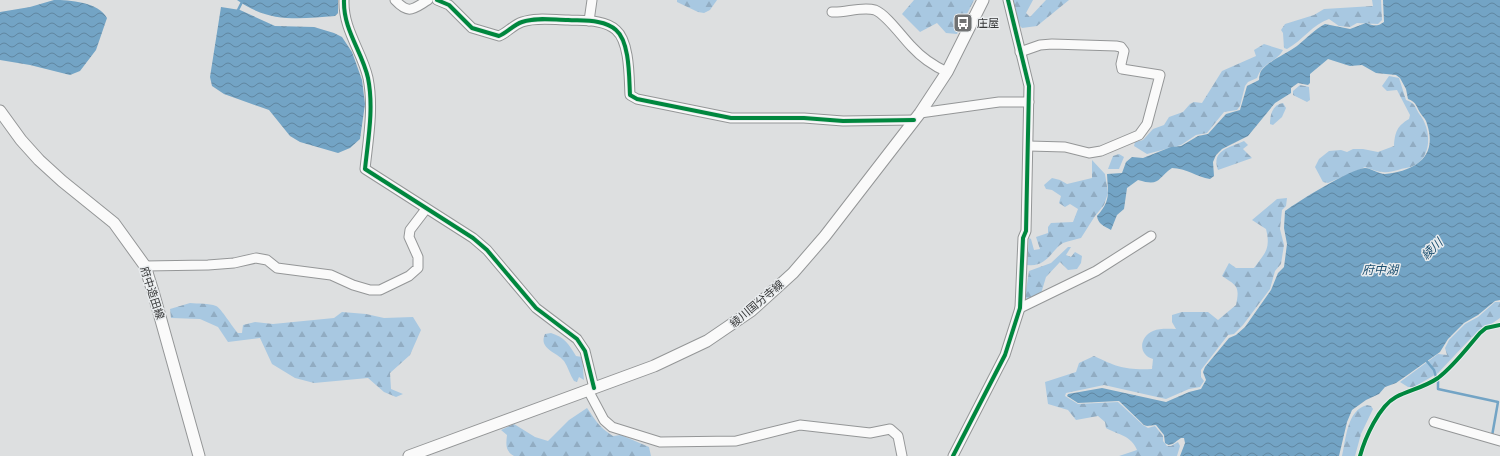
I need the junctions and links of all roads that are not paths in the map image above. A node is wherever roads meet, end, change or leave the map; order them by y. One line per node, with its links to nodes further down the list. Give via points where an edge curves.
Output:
1 (344, 0): 16 (street, via 345,20 368,77 371,97 365,170)
2 (395, 0): 3 (street, via 407,10)
3 (428, 0)
4 (437, 0): 9 (street, via 449,5 472,28 499,36 524,21)
5 (592, 0): 9 (street)
6 (983, 0): 11 (main road, 綾川国分寺線)
7 (1008, 0): 10 (street)
8 (832, 12): 11 (street, via 867,9 881,13 912,48)
9 (589, 21): 14 (street, via 606,24 620,36 629,60 630,95 637,99 730,118 843,121)
10 (1020, 52): 12 (street, via 1030,86); 15 (street, via 1052,44 1116,46 1124,51 1120,64 1122,69 1160,75 1147,124 1139,135 1101,151 1089,153 1065,147)
11 (947, 72): 14 (main road, 綾川国分寺線)
12 (1029, 102): 14 (street, via 998,102); 15 (street)
13 (0, 111): 18 (main road, 府中造田線, via 39,160 114,223)
14 (917, 117): 20 (main road, 綾川国分寺線, via 817,246 787,279 751,311 727,329 680,355)
15 (1029, 146): 19 (street)
16 (426, 209): 18 (street, via 410,230 409,237 418,257 418,268 409,276 380,290 353,285 331,275 278,268 267,260 256,258 208,265); 20 (street, via 473,238 487,250 536,308 577,339 585,351)
17 (1151, 236): 19 (street, via 1096,271)
18 (145, 266): 23 (main road, 府中造田線)
19 (1020, 308): 26 (street, via 1005,355)
20 (591, 389): 24 (main road, 綾川国分寺線); 25 (street, via 604,420 612,427 660,442 736,440 800,425 870,433 890,429 898,436)
21 (1434, 422): 22 (street)
22 (1500, 441)
23 (198, 456)
24 (408, 456)
25 (902, 456)
26 (953, 456)

